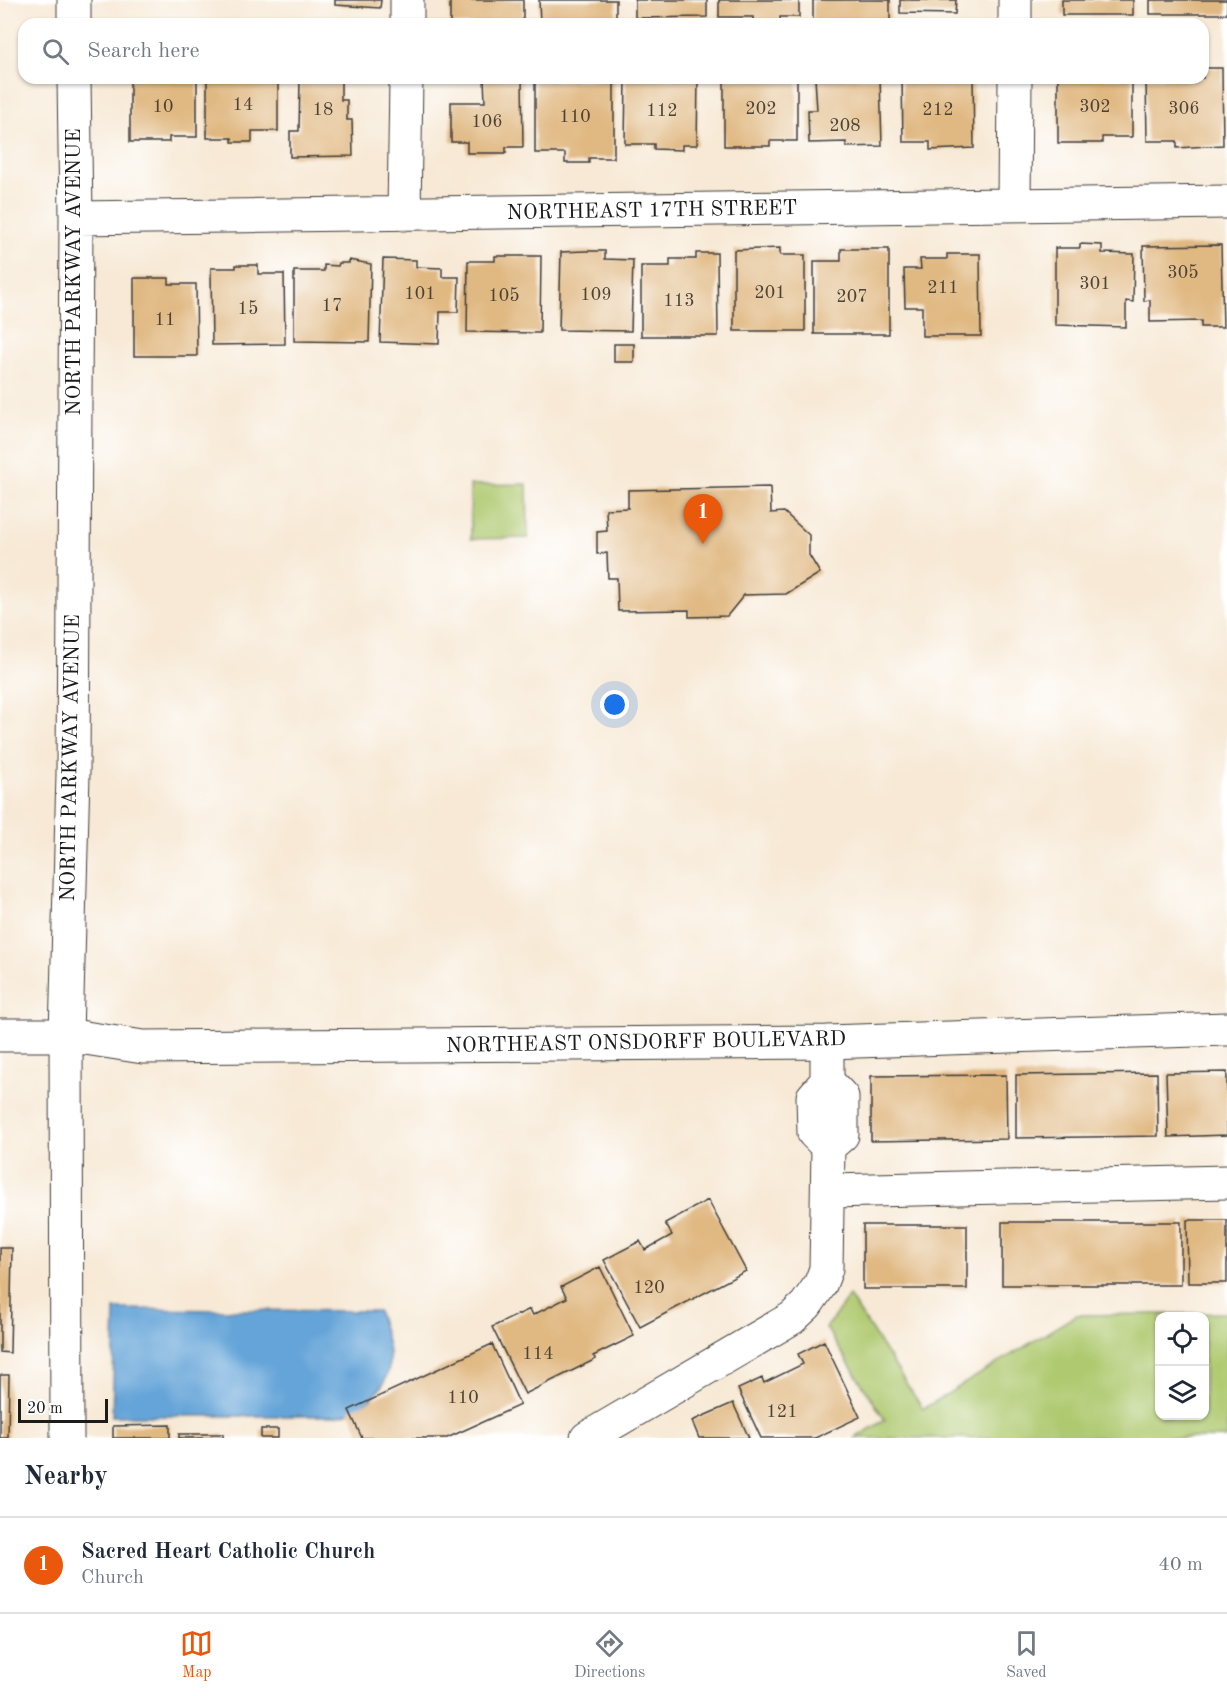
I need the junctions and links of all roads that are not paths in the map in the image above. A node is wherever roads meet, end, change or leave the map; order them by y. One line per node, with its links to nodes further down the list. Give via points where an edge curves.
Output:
1 (74, 0): 4 (street)
2 (407, 0): 5 (street)
3 (1015, 0): 6 (street)
4 (74, 18)
5 (407, 18)
6 (1015, 18)
7 (74, 84): 13 (street, NORTH PARKWAY AVENUE)
8 (406, 84): 12 (street)
9 (1015, 84): 11 (street)
10 (1227, 202): 11 (street, NORTHEAST 17TH STREET)
11 (1014, 205): 12 (street, NORTHEAST 17TH STREET)
12 (404, 214): 13 (street, NORTHEAST 17TH STREET)
13 (76, 218): 16 (street, NORTH PARKWAY AVENUE, via 73,774)
14 (1227, 1029): 17 (street, NORTHEAST ONSDORFF BOULEVARD)
15 (0, 1035): 16 (street, NORTHEAST ONSDORFF BOULEVARD)
16 (66, 1035): 17 (street, NORTHEAST ONSDORFF BOULEVARD, via 143,1047); 20 (street, NORTH PARKWAY AVENUE)
17 (827, 1042): 19 (street, via 827,1081 842,1097 842,1135 828,1147)
18 (1227, 1182): 19 (street)
19 (830, 1191): 21 (street, via 826,1269 806,1305 792,1318)
20 (67, 1438)
21 (587, 1438)

